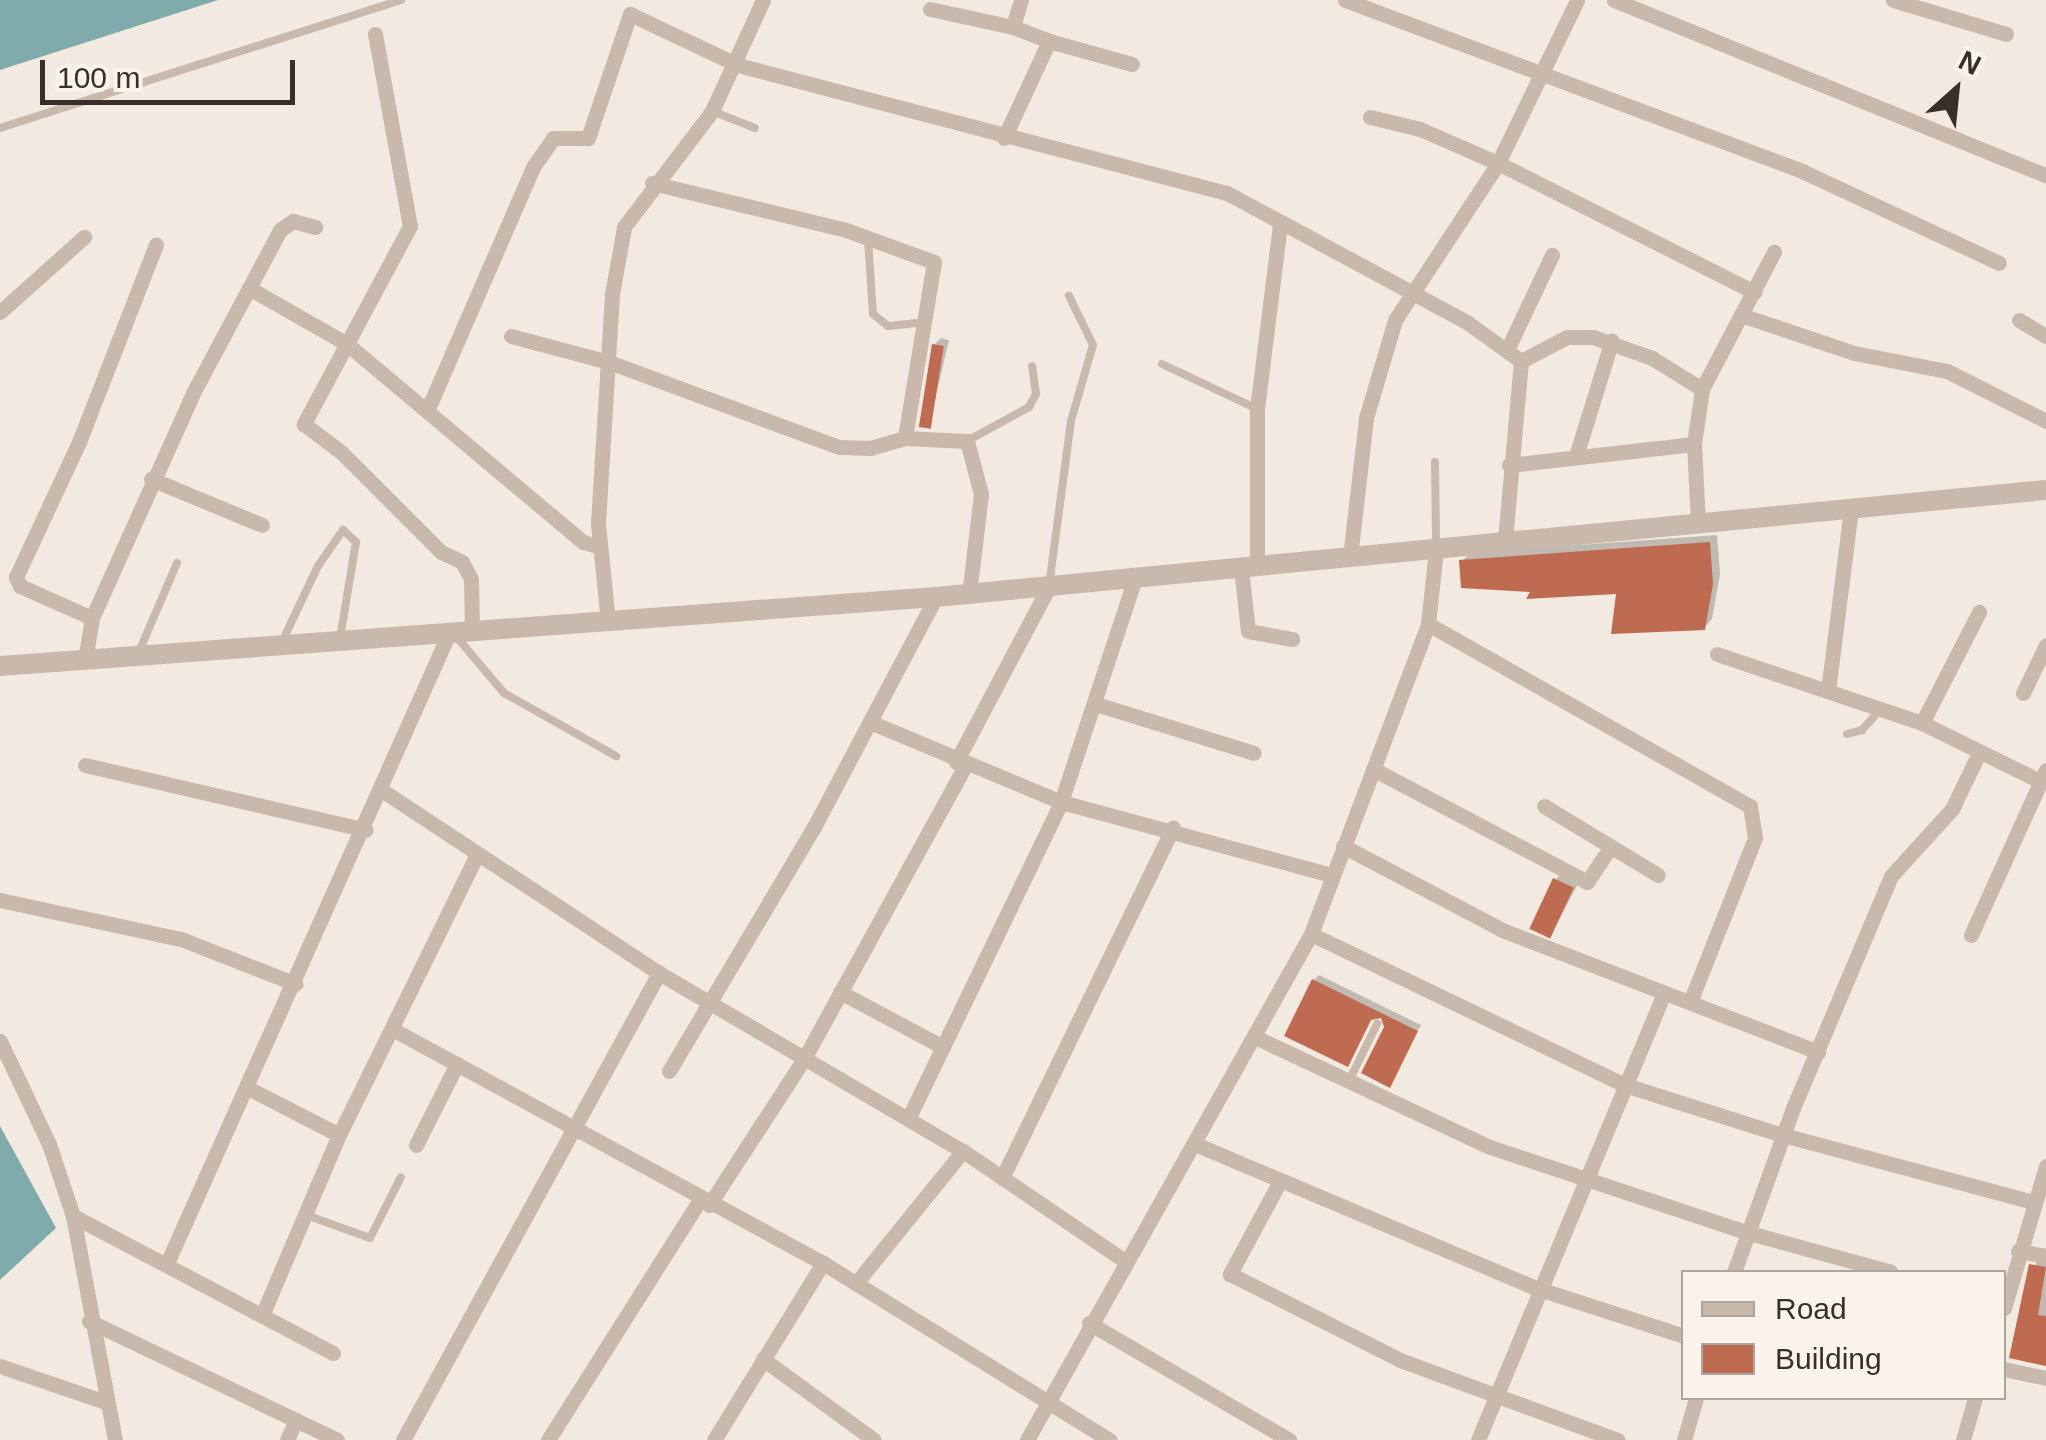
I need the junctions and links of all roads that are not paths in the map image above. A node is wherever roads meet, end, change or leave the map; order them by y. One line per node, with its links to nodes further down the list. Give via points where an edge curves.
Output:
1 (401, 0): 18 (lane)
2 (763, 0): 14 (street)
3 (1020, 0): 9 (street)
4 (1345, 0): 15 (street)
5 (1578, 0): 15 (street)
6 (1614, 0): 22 (street)
7 (1894, 0): 11 (street)
8 (930, 9): 9 (street)
9 (1012, 27): 12 (street)
10 (375, 34): 43 (street, via 412,212 405,244)
11 (2006, 34)
12 (1049, 40): 13 (street); 20 (street)
13 (1132, 64)
14 (738, 65): 16 (street); 20 (street); 51 (street, via 630,14 626,18 590,135 554,138 534,166)
15 (1547, 71): 21 (street); 31 (street, via 1804,172)
16 (712, 110): 19 (lane); 23 (street)
17 (1370, 117): 21 (street, via 1420,129)
18 (0, 128)
19 (756, 128)
20 (1004, 138): 24 (street, via 1226,193)
21 (1498, 162): 33 (street); 34 (street)
22 (2046, 175)
23 (652, 183): 27 (street); 46 (street, via 624,227)
24 (1280, 224): 33 (street); 50 (street)
25 (315, 226): 32 (street, via 293,221 280,230)
26 (84, 237): 36 (street)
27 (868, 238): 39 (street, via 934,262); 39 (lane, via 873,314 888,326)
28 (156, 245): 75 (street, via 79,442 16,577 20,586)
29 (1774, 252): 34 (street)
30 (1552, 255): 44 (street)
31 (1999, 263)
32 (250, 288): 43 (street); 59 (street)
33 (1410, 289): 44 (street); 67 (street, via 1366,418)
34 (1754, 292): 37 (street)
35 (1069, 296): 71 (lane, via 1094,344 1071,421)
36 (0, 312)
37 (1744, 316): 49 (street); 52 (street, via 1838,348 1946,371)
38 (2018, 320): 41 (street)
39 (924, 322): 53 (street)
40 (511, 336): 46 (street)
41 (2046, 336)
42 (1612, 340): 45 (street, via 1567,336); 49 (street); 56 (street)
43 (347, 344): 51 (street); 78 (street, via 304,424 441,552 462,562 471,579)
44 (1508, 348): 45 (street)
45 (1521, 361): 58 (street)
46 (609, 362): 53 (street, via 840,447 870,448); 65 (street)
47 (1162, 364): 50 (lane)
48 (1032, 366): 54 (lane, via 1036,394 1029,407)
49 (1702, 388): 55 (street)
50 (1256, 409): 69 (street)
51 (427, 411): 65 (street, via 583,542)
52 (2046, 421)
53 (905, 438): 54 (street)
54 (967, 441): 72 (street, via 981,494)
55 (1694, 444): 56 (street); 62 (street)
56 (1576, 456): 58 (street)
57 (1435, 462): 66 (lane)
58 (1509, 465): 64 (street)
59 (151, 479): 63 (street); 75 (street)
60 (2046, 490): 61 (street)
61 (1851, 508): 62 (street); 87 (street)
62 (1698, 524): 64 (street)
63 (262, 526)
64 (1505, 542): 66 (street)
65 (597, 546): 76 (street)
66 (1436, 549): 67 (street); 77 (street)
67 (1350, 557): 69 (street)
68 (177, 563): 83 (lane)
69 (1249, 567): 70 (street); 79 (street, via 1248,631)
70 (1134, 578): 71 (street); 89 (street)
71 (1049, 586): 72 (street); 98 (street)
72 (969, 594): 73 (street)
73 (936, 597): 76 (street); 91 (street)
74 (1979, 612): 92 (street)
75 (92, 618): 85 (street)
76 (608, 622): 78 (street)
77 (1428, 624): 99 (street); 119 (street, via 1750,806 1756,838)
78 (458, 633): 80 (street); 96 (lane, via 504,694); 101 (street)
79 (1292, 639)
80 (340, 641): 82 (street); 82 (lane, via 356,542 344,530 318,566)
81 (2046, 645): 88 (street)
82 (280, 646): 83 (street)
83 (138, 654): 85 (street)
84 (1717, 654): 87 (street)
85 (86, 660): 86 (street)
86 (0, 666)
87 (1828, 691): 90 (street)
88 (2023, 692)
89 (1096, 704): 95 (street); 102 (street)
90 (1881, 709): 92 (street); 93 (lane, via 1862,730)
91 (870, 722): 98 (street); 118 (street, via 814,827)
92 (1922, 723): 94 (street)
93 (1847, 734)
94 (1980, 753): 100 (street); 125 (street, via 1952,809 1892,876)
95 (1254, 754)
96 (616, 756)
97 (85, 764): 105 (street)
98 (961, 764): 102 (street); 116 (street)
99 (1373, 770): 106 (street); 107 (street, via 1586,882)
100 (2043, 775): 113 (street)
101 (382, 792): 105 (street); 108 (street)
102 (1061, 802): 104 (street); 124 (street)
103 (1544, 806): 107 (street)
104 (1173, 828): 110 (street); 141 (street)
105 (366, 830): 115 (street)
106 (1342, 846): 110 (street); 117 (street, via 1502,930)
107 (1609, 849): 109 (street)
108 (476, 857): 114 (street); 121 (street)
109 (1658, 874)
110 (1332, 875): 112 (street)
111 (0, 900): 115 (street, via 181,939)
112 (1311, 934): 122 (street); 130 (street)
113 (1971, 935)
114 (660, 973): 118 (street); 133 (street)
115 (296, 984): 131 (street)
116 (840, 992): 124 (street); 126 (street)
117 (1664, 994): 119 (street); 130 (street)
118 (706, 1000): 126 (street); 128 (street)
119 (1692, 1000): 125 (street)
120 (1377, 1024): 129 (lane)
121 (392, 1030): 127 (street); 134 (street)
122 (1256, 1038): 129 (street); 136 (street)
123 (0, 1042): 147 (street, via 49,1144)
124 (943, 1047): 132 (street)
125 (1818, 1052): 135 (street)
126 (804, 1057): 132 (street); 144 (street)
127 (457, 1064): 133 (street); 137 (street)
128 (669, 1070)
129 (1349, 1081): 142 (street, via 1490,1147)
130 (1625, 1085): 135 (street); 142 (street)
131 (248, 1088): 134 (street); 152 (street)
132 (908, 1119): 138 (street)
133 (569, 1128): 144 (street); 178 (street)
134 (339, 1135): 146 (street)
135 (1783, 1135): 145 (street); 148 (street)
136 (1194, 1144): 143 (street); 151 (street)
137 (416, 1145)
138 (963, 1152): 141 (street); 156 (street)
139 (2046, 1166): 145 (street)
140 (401, 1177): 146 (lane, via 370,1238)
141 (1002, 1178): 151 (street)
142 (1582, 1180): 148 (street); 157 (street)
143 (1280, 1181): 157 (street); 168 (street, via 1230,1274 1320,1324)
144 (704, 1202): 153 (street); 179 (street)
145 (2033, 1202): 149 (street)
146 (306, 1215): 159 (street)
147 (73, 1216): 152 (street); 160 (street)
148 (1746, 1232): 154 (street); 155 (street)
149 (2018, 1251): 150 (street); 158 (street)
150 (2046, 1256)
151 (1125, 1260): 161 (street)
152 (168, 1261): 159 (street)
153 (823, 1263): 156 (street); 164 (street)
154 (1735, 1270)
155 (1884, 1270)
156 (856, 1283): 172 (street)
157 (1536, 1288): 162 (street); 168 (street)
158 (2006, 1297)
159 (263, 1313): 163 (street)
160 (89, 1321): 171 (street); 173 (street)
161 (1088, 1323): 172 (street); 183 (street)
162 (1681, 1335)
163 (334, 1353)
164 (763, 1360): 174 (street); 180 (street)
165 (0, 1366): 171 (street)
166 (2006, 1369): 167 (street)
167 (2046, 1378)
168 (1498, 1393): 184 (street); 185 (street)
169 (1695, 1400): 186 (street)
170 (1975, 1400): 187 (street)
171 (106, 1402): 175 (street)
172 (1044, 1403): 181 (street); 182 (street)
173 (296, 1420): 176 (street); 177 (street)
174 (717, 1439)
175 (115, 1440)
176 (287, 1440)
177 (337, 1440)
178 (404, 1440)
179 (548, 1440)
180 (874, 1440)
181 (1027, 1440)
182 (1110, 1440)
183 (1289, 1440)
184 (1478, 1440)
185 (1618, 1440)
186 (1684, 1440)
187 (1963, 1440)

